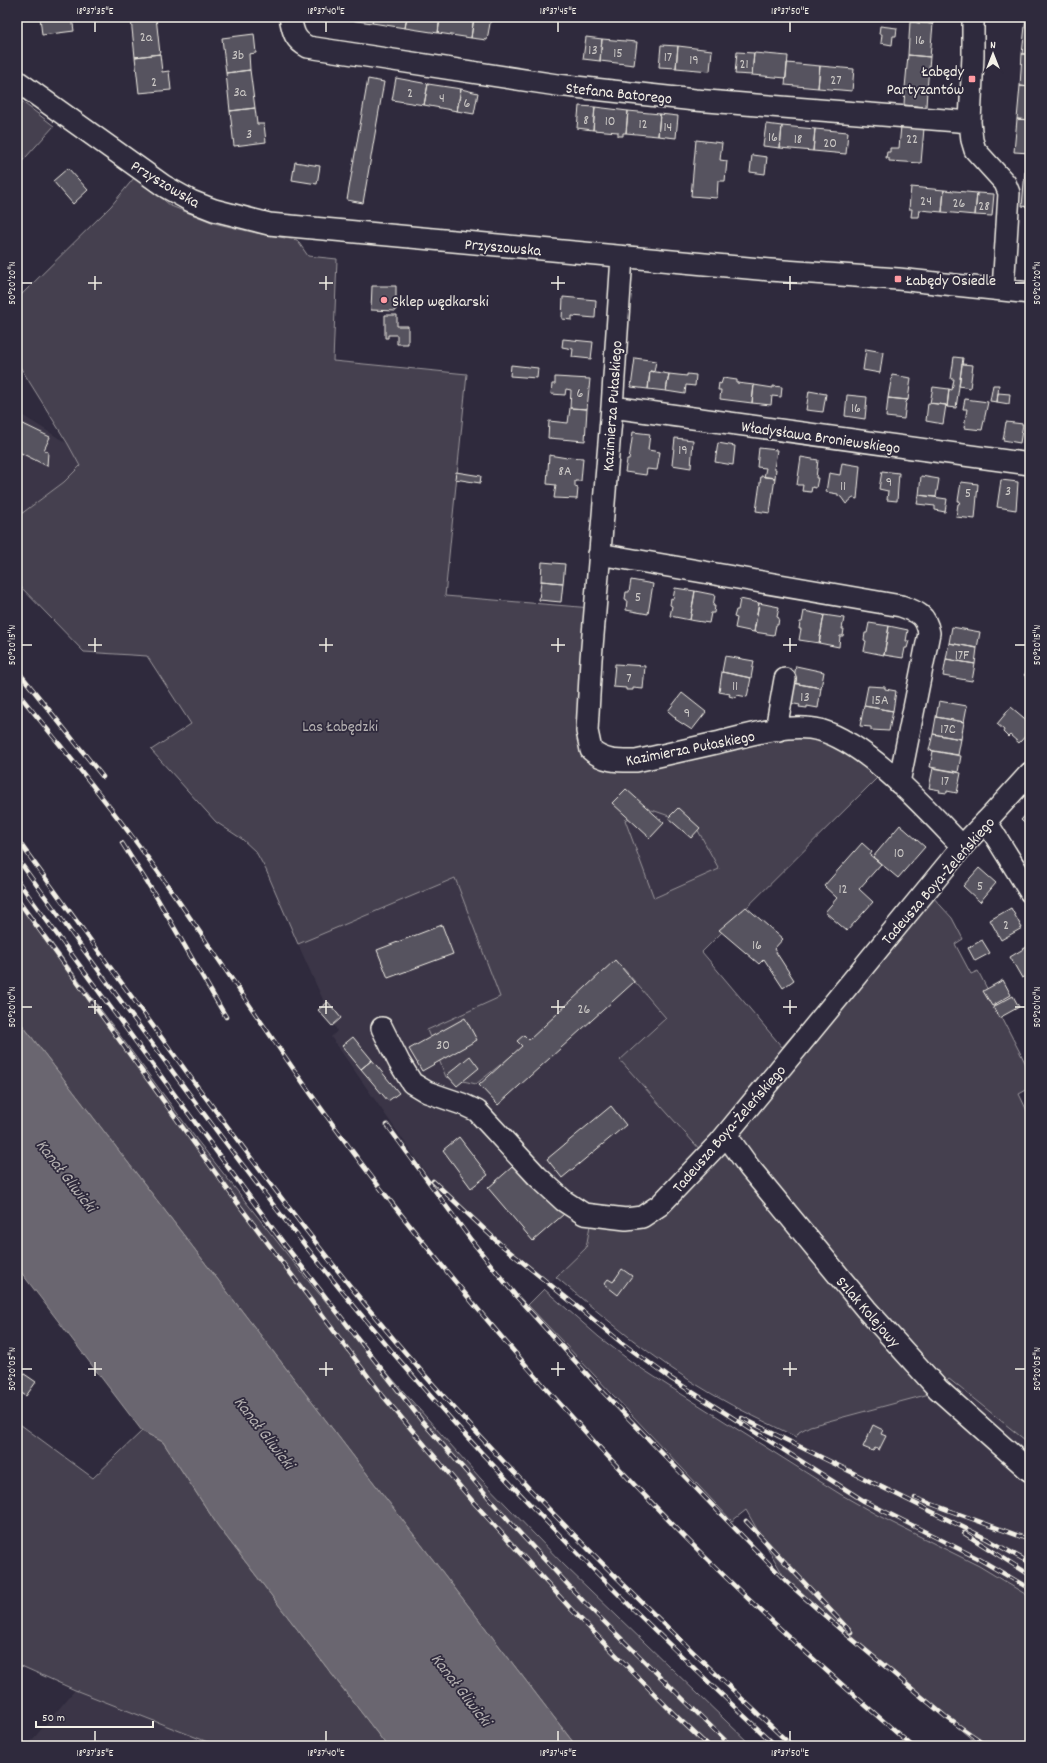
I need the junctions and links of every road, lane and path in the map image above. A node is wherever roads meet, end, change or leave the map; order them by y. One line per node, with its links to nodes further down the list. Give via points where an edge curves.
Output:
1 (290, 17): 4 (street, Stefana Batorego, via 294,36 308,47 564,86)
2 (973, 17): 4 (street)
3 (17, 80): 5 (street, Przyszowska, via 164,186 191,201 231,216 301,228)
4 (970, 122): 6 (street, via 975,150 1005,183 1009,193)
5 (622, 257): 6 (street, Przyszowska); 8 (street, Kazimierza Pułaskiego)
6 (1003, 290): 7 (street, Przyszowska)
7 (1030, 293)
8 (612, 407): 9 (street, Władysława Broniewskiego); 10 (street, Kazimierza Pułaskiego)
9 (1030, 464)
10 (599, 554): 12 (street, Kazimierza Pułaskiego, via 587,731 591,750 597,756 608,760 636,760); 14 (street, via 901,606 924,617 929,633)
11 (785, 679): 12 (street, via 778,712)
12 (779, 730): 14 (street, Kazimierza Pułaskiego, via 794,727 819,730 839,737 858,749)
13 (1030, 773): 15 (street, Tadeusza Boya-Żeleńskiego)
14 (899, 784): 16 (street, Kazimierza Pułaskiego)
15 (986, 821): 16 (street, Tadeusza Boya-Żeleńskiego); 17 (street)
16 (962, 846): 19 (street, Tadeusza Boya-Żeleńskiego)
17 (1030, 892)
18 (382, 1028): 19 (street, Tadeusza Boya-Żeleńskiego, via 412,1084 477,1111 537,1176 564,1201 584,1214 626,1219 642,1217 660,1205)
19 (726, 1135): 20 (street, Szlak Kolejowy, via 749,1167 866,1309 933,1383)
20 (1030, 1471)

